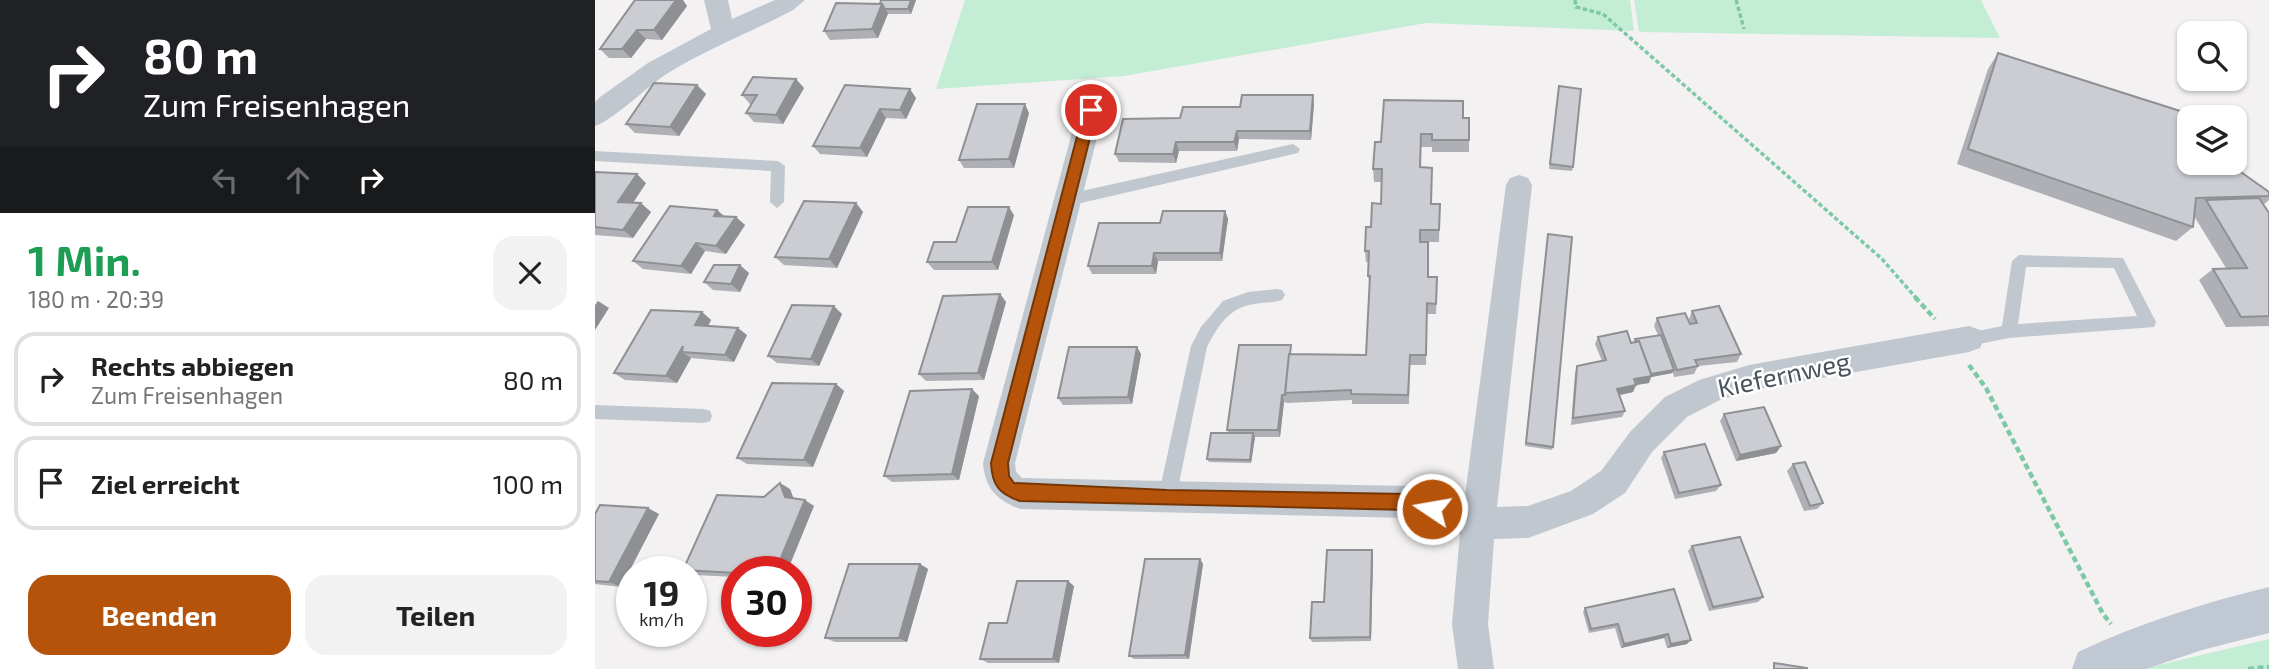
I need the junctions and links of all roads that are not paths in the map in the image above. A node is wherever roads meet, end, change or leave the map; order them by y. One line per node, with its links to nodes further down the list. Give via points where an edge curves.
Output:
1 (716, 0): 3 (street)
2 (793, 0): 3 (street)
3 (724, 33): 5 (street, via 655,70)
4 (1091, 110): 9 (street)
5 (595, 117)
6 (1293, 149): 9 (lane)
7 (595, 156): 10 (lane, via 778,166)
8 (1519, 185): 17 (street)
9 (1068, 200): 16 (street, Kiefernweg, via 999,463 1000,478 1020,493)
10 (777, 202)
11 (1277, 295): 16 (lane, via 1228,304 1211,323 1199,346)
12 (2009, 331): 12 (lane, via 2092,326 2148,322 2118,262 2019,261); 13 (lane)
13 (1961, 340): 17 (street, Kiefernweg, via 1749,378 1710,390 1676,407 1641,442 1613,482 1581,503 1528,522)
14 (595, 412): 15 (lane)
15 (704, 416)
16 (1167, 498): 17 (street, Kiefernweg, via 1409,502)
17 (1478, 523): 20 (street, via 1470,624)
18 (2269, 610): 19 (main road, via 2209,624)
19 (2114, 659)
20 (1476, 669)

